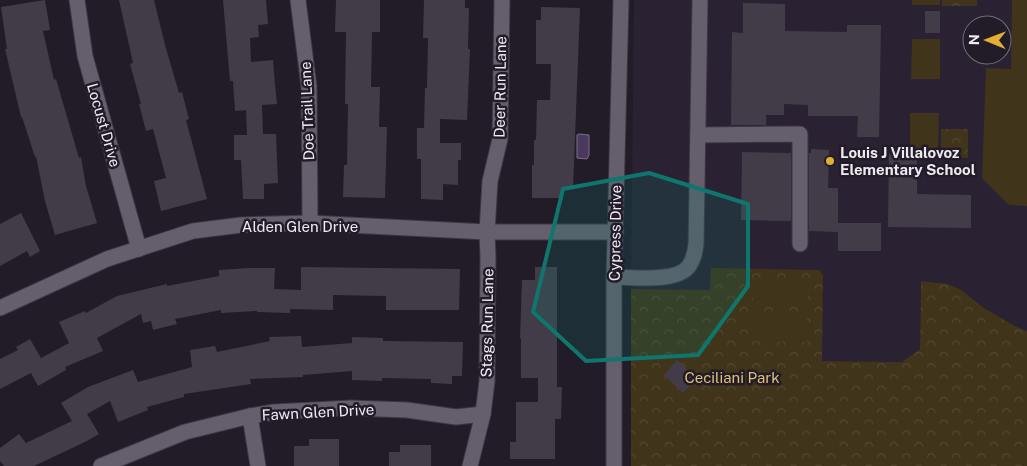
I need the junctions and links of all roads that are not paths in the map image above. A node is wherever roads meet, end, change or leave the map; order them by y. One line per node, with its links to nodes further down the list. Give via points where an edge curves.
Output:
1 (77, 0): 11 (street, Locust Drive, via 85,56)
2 (298, 0): 7 (street, Doe Trail Lane, via 310,87)
3 (502, 0): 8 (street, Deer Run Lane, via 500,139 490,181)
4 (620, 0): 9 (street, Cypress Drive)
5 (700, 0): 6 (street)
6 (698, 135): 10 (street, via 800,134); 12 (street, via 694,258 688,268 677,275)
7 (310, 223): 8 (street, Alden Glen Drive); 11 (street, Alden Glen Drive, via 241,225 193,231)
8 (487, 232): 9 (street, Alden Glen Drive); 14 (street, Stags Run Lane, via 487,381)
9 (616, 232): 12 (street, Cypress Drive)
10 (800, 244)
11 (139, 248): 13 (street, Alden Glen Drive)
12 (614, 276): 19 (street, Cypress Drive)
13 (0, 308)
14 (483, 414): 15 (street, Fawn Glen Drive, via 456,417 407,410 351,408); 18 (street, Stags Run Lane)
15 (250, 416): 16 (street, Fawn Glen Drive, via 185,432); 17 (street)
16 (101, 466)
17 (258, 466)
18 (470, 466)
19 (614, 466)

